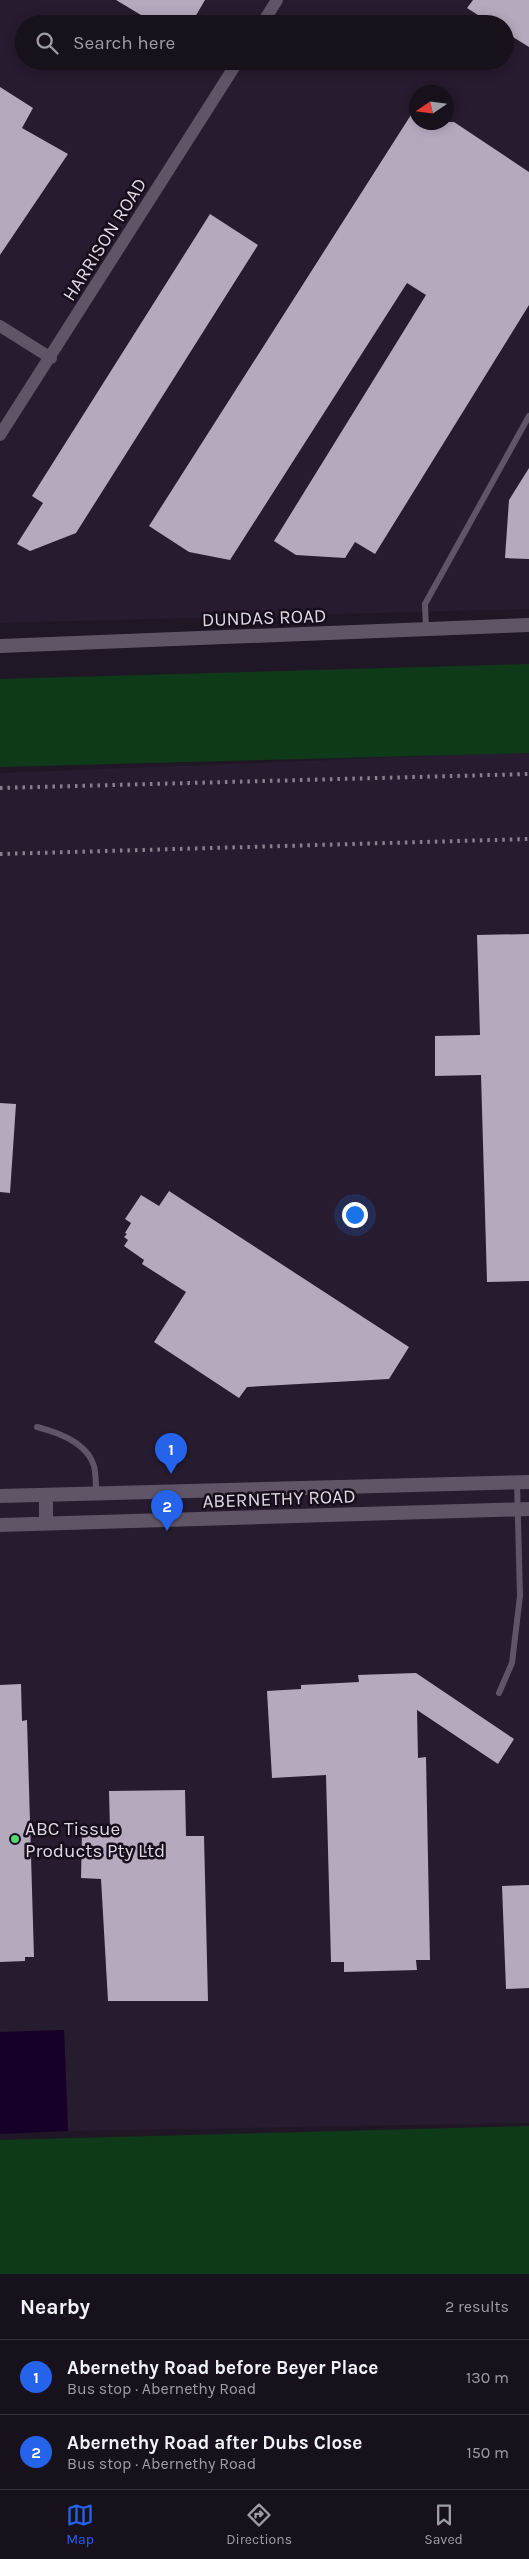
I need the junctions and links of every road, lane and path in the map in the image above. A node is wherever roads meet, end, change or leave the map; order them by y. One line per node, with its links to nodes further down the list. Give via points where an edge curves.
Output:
1 (276, 0): 2 (street)
2 (267, 15)
3 (232, 70): 5 (street, HARRISON ROAD)
4 (0, 326): 5 (street)
5 (51, 358): 7 (street, HARRISON ROAD)
6 (529, 416): 9 (lane, via 425,604)
7 (0, 435)
8 (529, 624): 9 (main road, DUNDAS ROAD)
9 (426, 629): 10 (main road, DUNDAS ROAD)
10 (0, 646)
11 (37, 1427): 13 (lane, via 58,1433 79,1445 94,1464)
12 (523, 1482): 13 (main road, ABERNETHY ROAD); 16 (lane)
13 (96, 1493): 14 (main road, ABERNETHY ROAD)
14 (46, 1495): 15 (main road, ABERNETHY ROAD); 17 (main road)
15 (0, 1496)
16 (523, 1509): 17 (main road, ABERNETHY ROAD); 19 (lane, via 520,1596 512,1663)
17 (46, 1524): 18 (main road, ABERNETHY ROAD)
18 (0, 1525)
19 (499, 1693)

